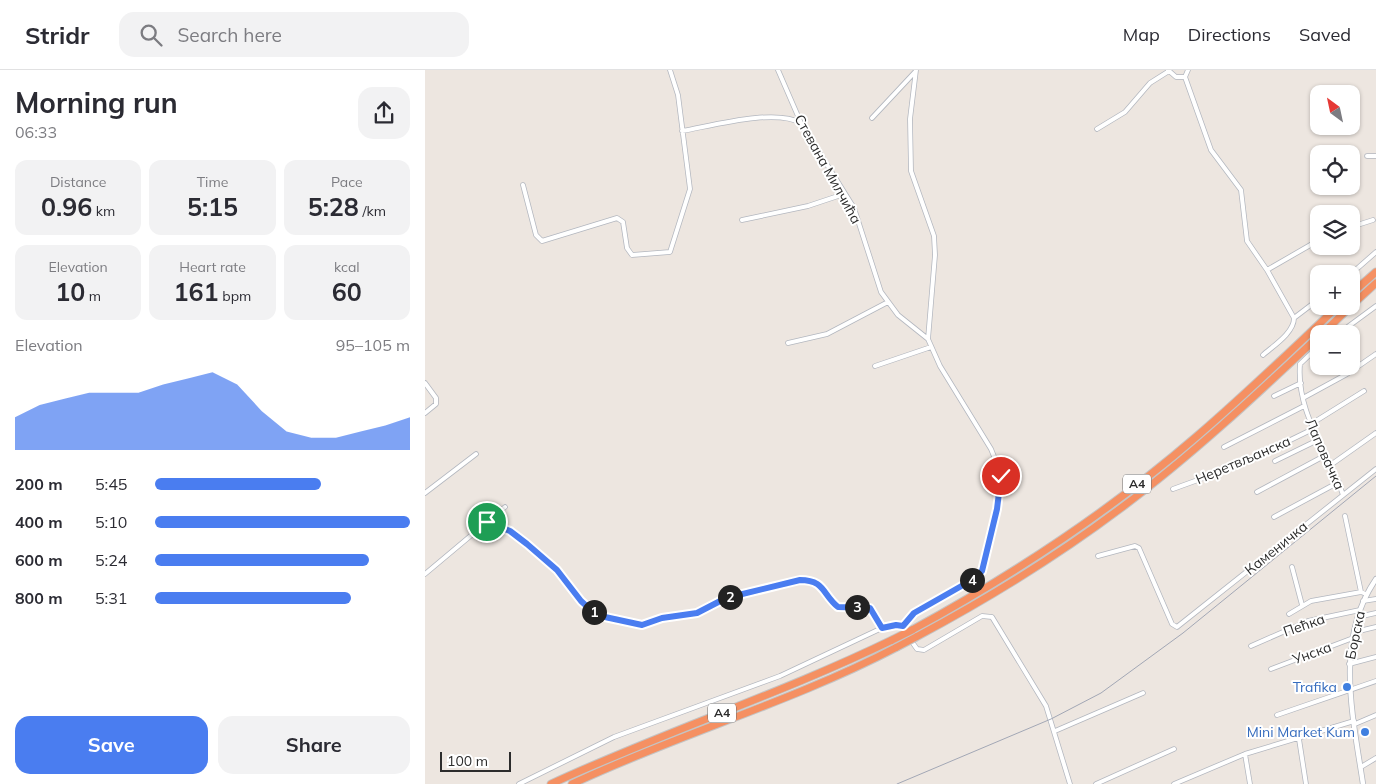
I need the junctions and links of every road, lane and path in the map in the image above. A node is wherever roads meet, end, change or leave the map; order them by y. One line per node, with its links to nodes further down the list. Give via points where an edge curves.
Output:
1 (670, 70): 10 (street, via 678,95)
2 (778, 70): 8 (street, Стевана Милчића)
3 (1187, 70): 6 (street)
4 (915, 71): 7 (street); 34 (street, via 911,171 934,236 935,255)
5 (1169, 71): 6 (street, via 1176,77); 9 (street, via 1150,83 1125,112)
6 (1185, 77): 21 (street, via 1211,150 1241,190 1247,241)
7 (872, 118)
8 (801, 123): 10 (street, via 789,119 749,119); 14 (street, Стевана Милчића)
9 (1097, 129)
10 (682, 131): 13 (street, via 690,190 670,252 631,255 623,222 617,218 542,241 536,235)
11 (1367, 156): 12 (street)
12 (1376, 156)
13 (523, 185)
14 (844, 194): 15 (street, via 807,206); 26 (street, Стевана Милчића, via 854,208 881,292)
15 (741, 220)
16 (1373, 220): 17 (street)
17 (1360, 224)
18 (1310, 245): 21 (street)
19 (1376, 252): 20 (street)
20 (1360, 266)
21 (1267, 270): 31 (street)
22 (1376, 272): 24 (highway)
23 (1376, 283): 25 (highway)
24 (1360, 286)
25 (1360, 298)
26 (888, 302): 34 (street, Стевана Милчића, via 898,315); 35 (street, via 827,334)
27 (1310, 306): 31 (street)
28 (1376, 306): 33 (street)
29 (1328, 315): 83 (highway, A4, via 1197,437 1096,516)
30 (1342, 315): 32 (highway)
31 (1294, 318): 38 (street, via 1287,333)
32 (1331, 325)
33 (1350, 325)
34 (928, 339): 37 (street)
35 (788, 343)
36 (1310, 344): 83 (highway, A4, via 1216,430 1121,508 1017,580)
37 (931, 347): 41 (street); 79 (street, via 999,464 1002,485 982,571 914,613)
38 (1263, 354)
39 (1310, 354): 43 (street, Лаповачка, via 1301,363)
40 (1376, 354): 46 (street)
41 (875, 366)
42 (425, 383): 48 (street, via 436,398 436,404)
43 (1301, 383): 45 (street); 46 (street, Лаповачка)
44 (1364, 391): 49 (street, Неретвљанска)
45 (1274, 396)
46 (1303, 398): 47 (street, Лаповачка)
47 (1303, 406): 49 (street, Лаповачка); 52 (street)
48 (425, 413)
49 (1312, 427): 51 (street, Лаповачка); 59 (street, Неретвљанска, via 1239,465)
50 (1376, 433): 56 (street)
51 (1318, 440): 54 (street, Лаповачка); 55 (street)
52 (1224, 447)
53 (476, 454): 61 (street)
54 (1326, 455): 56 (street, Лаповачка); 60 (street)
55 (1275, 461)
56 (1332, 464): 58 (street, Лаповачка)
57 (1376, 468): 62 (street, Каменичка)
58 (1339, 482): 62 (street, Лаповачка); 65 (street)
59 (1173, 490)
60 (1257, 492)
61 (425, 493)
62 (1343, 495): 67 (street, Каменичка, via 1176,627 1139,548 1135,546)
63 (505, 507): 66 (street)
64 (1345, 516): 71 (street)
65 (1274, 517)
66 (487, 522): 69 (street); 81 (street, via 510,531 527,544 557,570 581,601 605,617 642,625 662,618 697,613 726,598 809,580 816,582 838,607 870,608)
67 (1098, 556)
68 (1292, 567): 74 (street)
69 (425, 574)
70 (1376, 580): 71 (street, Борска)
71 (1363, 593): 73 (street, Борска); 74 (street)
72 (1376, 599): 73 (street)
73 (1363, 601): 75 (street, Борска)
74 (1302, 605): 77 (street)
75 (1359, 610): 78 (street, Борска); 85 (street, Пећка, via 1308,621)
76 (1376, 613): 78 (street)
77 (1289, 614)
78 (1358, 617): 82 (street, Борска)
79 (903, 626): 81 (street); 95 (street, via 917,649 923,650 982,616 992,617 1046,706)
80 (1376, 627): 82 (street)
81 (882, 628): 102 (street, via 781,676 614,737)
82 (1355, 632): 84 (street, Борска)
83 (914, 634): 103 (highway, A4, bridge, via 892,640 795,684 621,752); 104 (highway, A4, bridge, via 897,647 788,696)
84 (1353, 638): 87 (street, Борска); 88 (street, Унска)
85 (1251, 646)
86 (1376, 657): 87 (street)
87 (1349, 664): 90 (street, Борска)
88 (1271, 669)
89 (1376, 681): 90 (street)
90 (1350, 690): 92 (street); 94 (street, Борска)
91 (1143, 694): 95 (street)
92 (1277, 715)
93 (1376, 715): 94 (street)
94 (1354, 722): 96 (street); 100 (street, Борска)
95 (1055, 731): 105 (street)
96 (1299, 739): 98 (street); 109 (street)
97 (1175, 749): 106 (street)
98 (1245, 754): 101 (street); 108 (street)
99 (1376, 758): 100 (street)
100 (1361, 767): 110 (street, Борска)
101 (1180, 783): 107 (street)
102 (519, 784)
103 (551, 784)
104 (572, 784)
105 (1070, 784)
106 (1096, 784)
107 (1174, 784)
108 (1250, 784)
109 (1305, 784)
110 (1363, 784)

